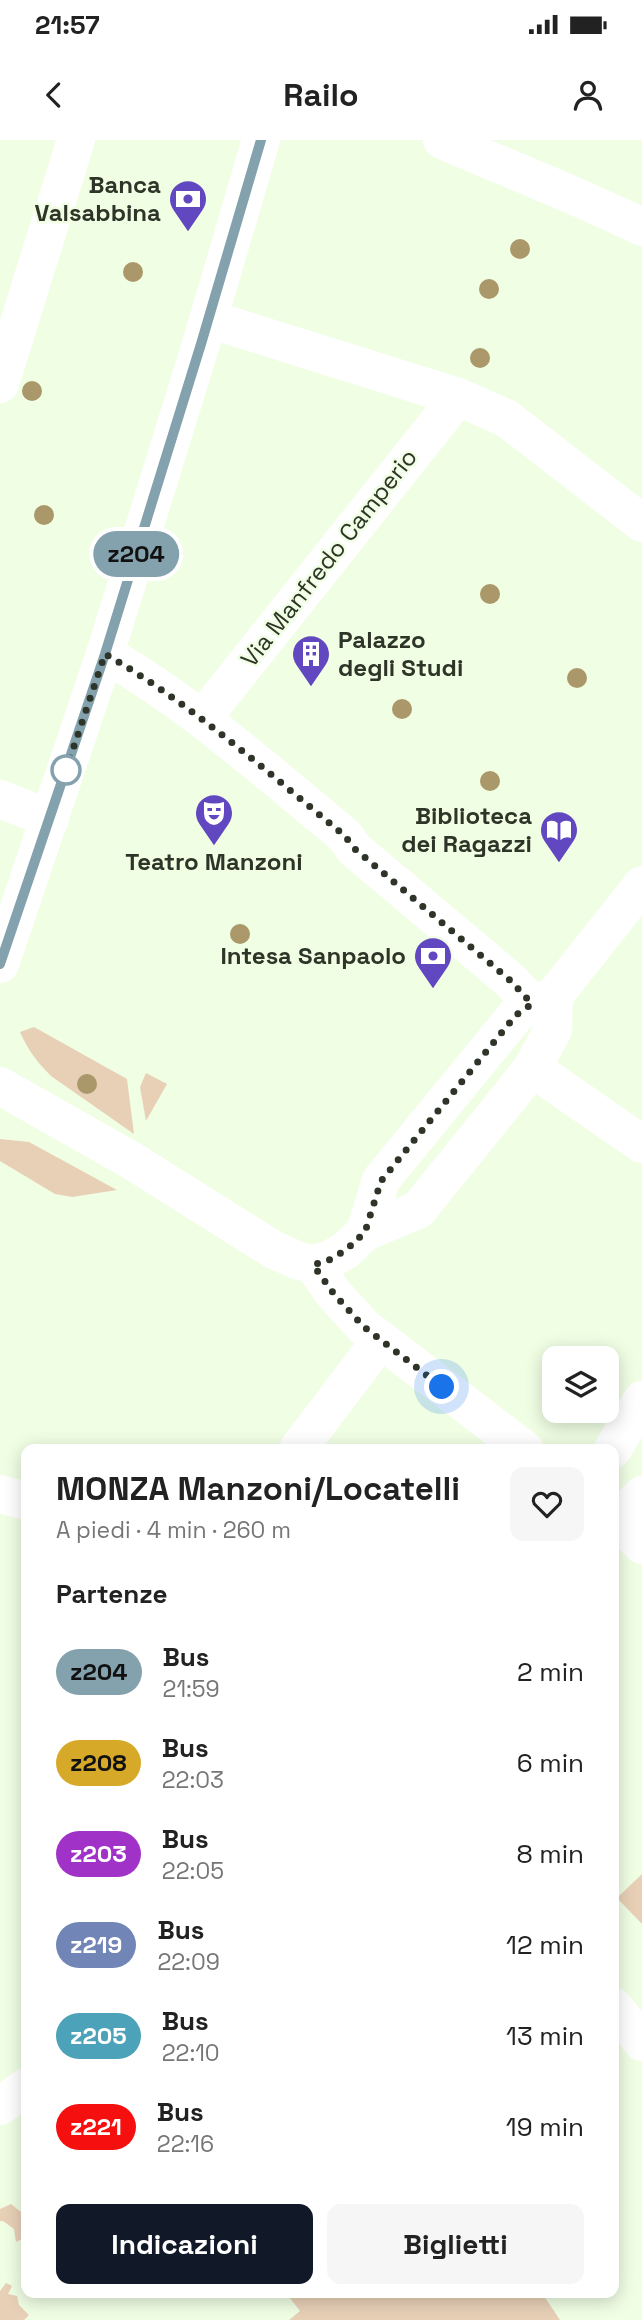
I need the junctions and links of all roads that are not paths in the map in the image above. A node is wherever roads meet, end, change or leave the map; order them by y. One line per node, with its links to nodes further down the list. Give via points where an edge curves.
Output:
1 (76, 140): 6 (street)
2 (261, 140): 5 (street)
3 (442, 140): 4 (street)
4 (642, 227)
5 (209, 319): 7 (street); 9 (street)
6 (0, 384)
7 (457, 397): 8 (street, via 506,418); 10 (street, Via Manfredo Camperio)
8 (642, 523)
9 (105, 654): 10 (street); 12 (street)
10 (202, 719): 15 (street, via 511,981)
11 (0, 799): 12 (street)
12 (50, 819): 14 (street)
13 (642, 885): 15 (street)
14 (0, 964)
15 (543, 1000): 16 (street, via 553,1030); 19 (street, via 516,1015 502,1030 381,1181)
16 (532, 1068): 18 (street); 19 (street, via 418,1210)
17 (0, 1086): 20 (street, via 134,1162 274,1250)
18 (642, 1144)
19 (365, 1232): 20 (street, via 346,1250)
20 (313, 1265): 21 (street)
21 (380, 1341): 23 (street); 24 (street)
22 (642, 1400): 25 (street)
23 (302, 1444)
24 (517, 1444)
25 (616, 1444)
26 (0, 1494): 27 (street)
27 (21, 1500)
28 (619, 2013): 29 (street)
29 (642, 2042)
30 (21, 2091): 31 (street)
31 (0, 2106)

